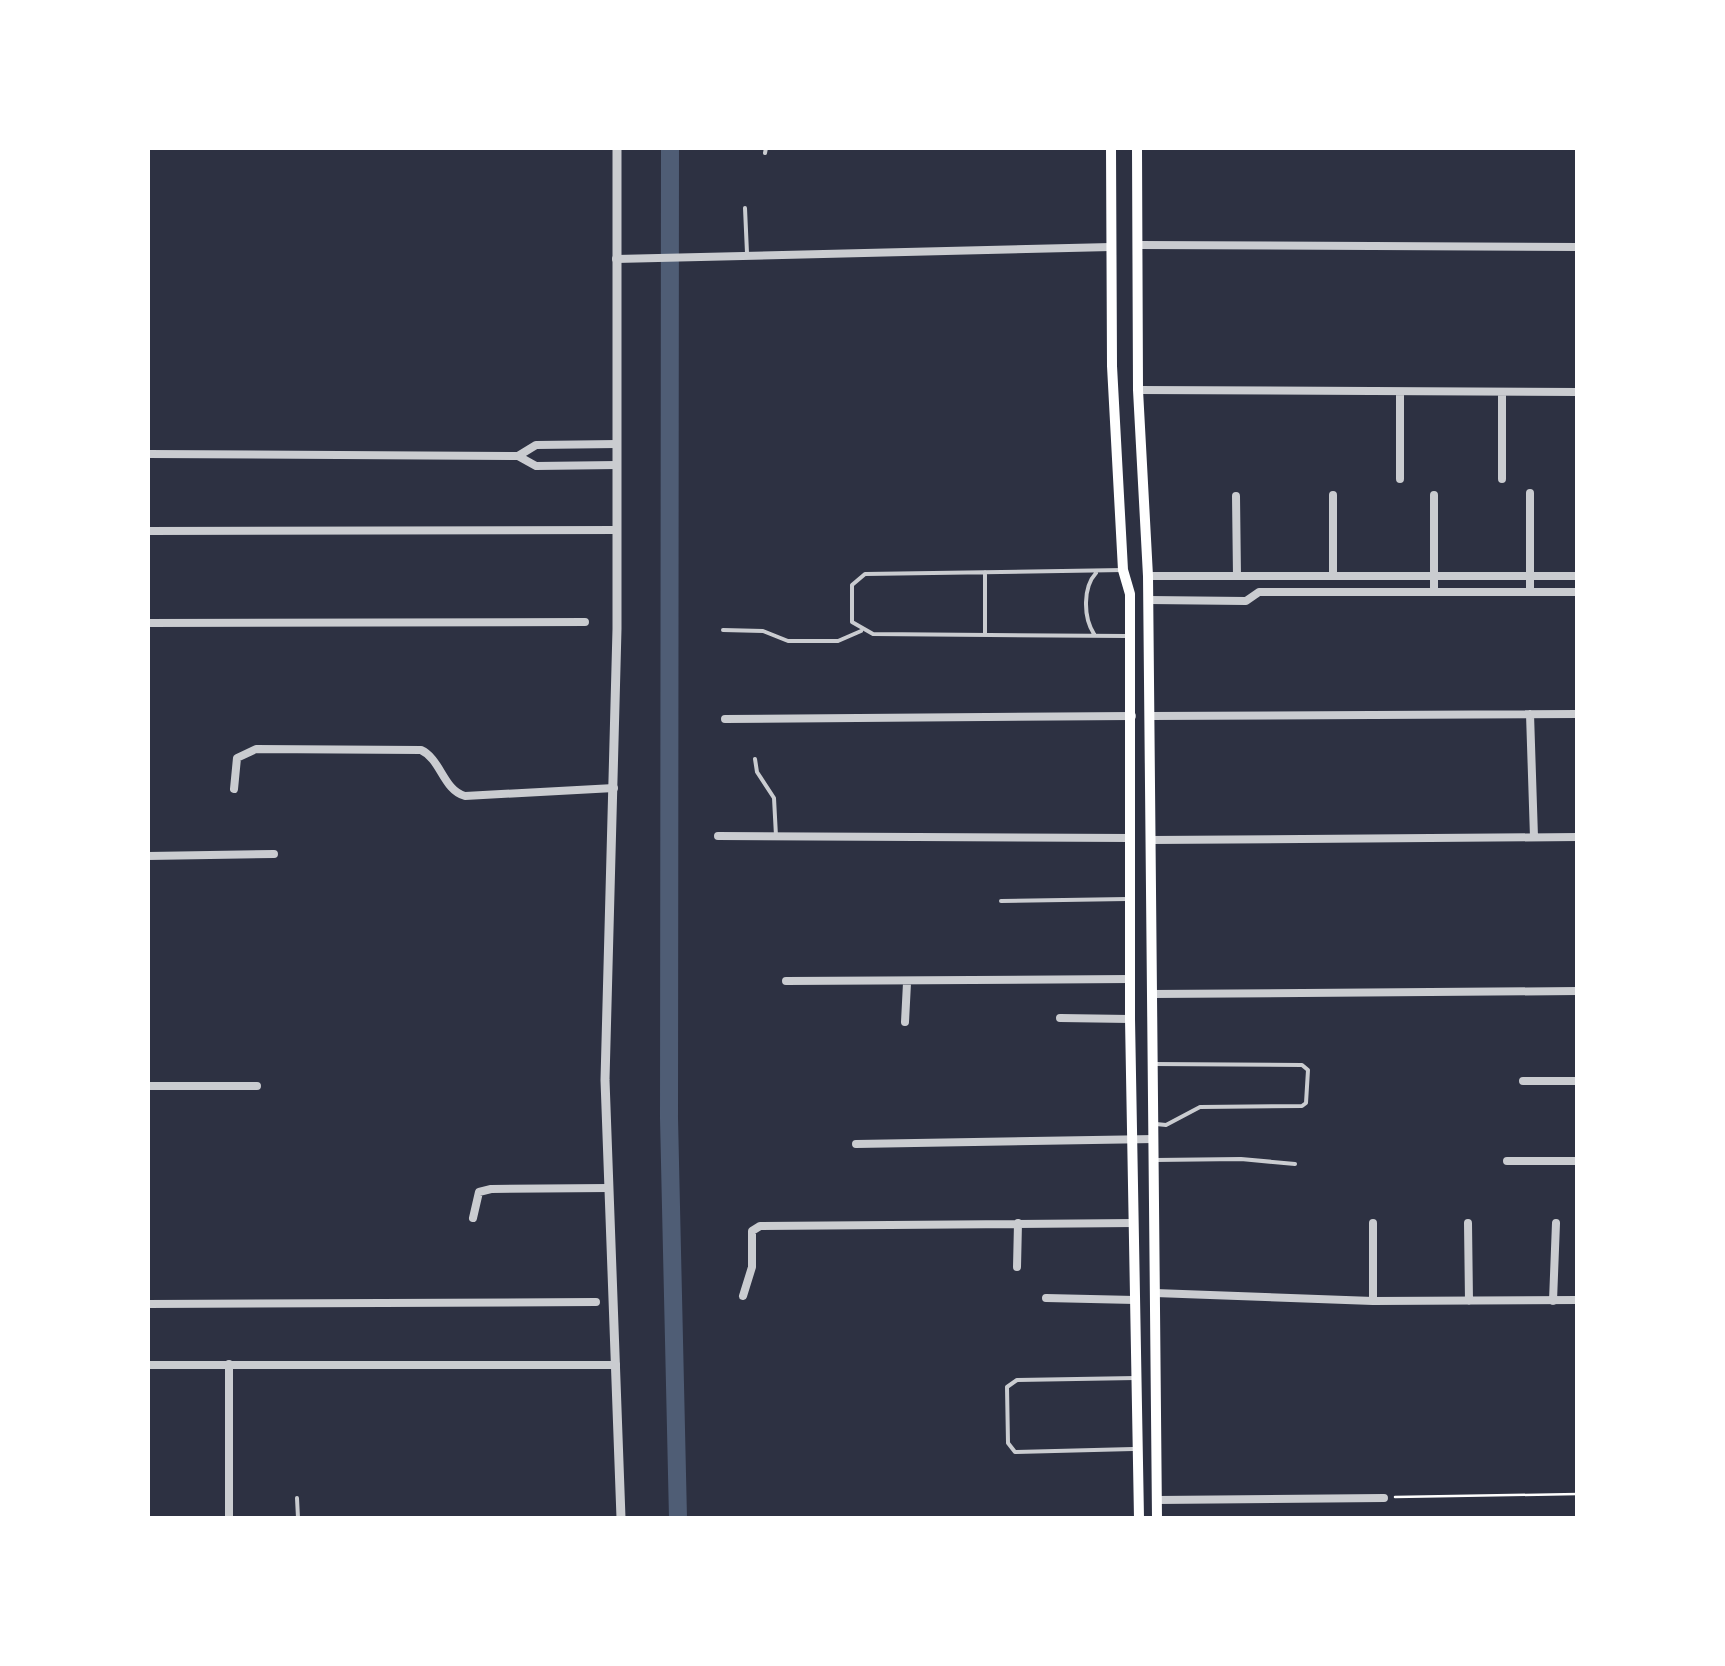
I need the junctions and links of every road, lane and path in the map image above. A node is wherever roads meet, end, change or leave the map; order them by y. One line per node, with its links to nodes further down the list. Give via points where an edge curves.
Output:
1 (617, 148): 8 (street)
2 (1110, 148): 7 (main road)
3 (1137, 148): 5 (main road)
4 (745, 208): 9 (lane)
5 (1139, 245): 6 (street); 10 (main road)
6 (1578, 246)
7 (1111, 247): 9 (street); 26 (main road)
8 (616, 259): 9 (street); 14 (street)
9 (748, 259)
10 (1138, 390): 11 (street); 29 (main road)
11 (1400, 392): 12 (street); 18 (street)
12 (1502, 392): 13 (street); 19 (street)
13 (1578, 392)
14 (617, 444): 16 (street, via 536,445); 17 (street)
15 (148, 454): 16 (street)
16 (518, 456): 17 (street, via 536,466)
17 (616, 465): 25 (street)
18 (1400, 479)
19 (1502, 480)
20 (1530, 493): 34 (street)
21 (1333, 495): 32 (street)
22 (1236, 496): 30 (street)
23 (1434, 496): 33 (street)
24 (148, 530): 25 (street)
25 (617, 530): 54 (street)
26 (1123, 570): 27 (lane); 47 (main road)
27 (1101, 571): 28 (lane); 46 (lane, via 1087,584 1088,621)
28 (985, 572): 44 (lane, via 859,576 852,585 852,622); 45 (lane)
29 (1148, 576): 30 (street); 40 (main road)
30 (1237, 576): 31 (street)
31 (1258, 576): 32 (street); 36 (street)
32 (1333, 576): 33 (street)
33 (1434, 576): 34 (street); 37 (street)
34 (1530, 576): 35 (street); 38 (street)
35 (1578, 576)
36 (1259, 592): 37 (street); 40 (street, via 1246,601)
37 (1434, 592): 38 (street)
38 (1530, 592): 39 (street)
39 (1578, 592)
40 (1148, 600): 51 (main road)
41 (585, 622): 42 (street)
42 (148, 623)
43 (723, 630): 44 (lane, via 760,630 802,642 838,641)
44 (861, 631): 45 (lane)
45 (985, 632): 46 (lane)
46 (1098, 636): 47 (lane)
47 (1130, 636): 50 (main road)
48 (1530, 714): 49 (street); 51 (street); 58 (street)
49 (1578, 714)
50 (1132, 716): 52 (street); 60 (main road)
51 (1150, 716): 61 (main road)
52 (724, 719)
53 (755, 759): 57 (lane, via 774,798)
54 (614, 788): 55 (street, via 465,796 454,793 421,750 256,749 237,758); 87 (street, via 605,1080)
55 (234, 790)
56 (718, 836): 57 (street)
57 (776, 836): 60 (street)
58 (1534, 837): 59 (street); 61 (street)
59 (1578, 837)
60 (1130, 838): 64 (main road)
61 (1151, 840): 70 (main road)
62 (274, 854): 63 (street)
63 (148, 856)
64 (1132, 898): 65 (lane); 66 (main road)
65 (1002, 901)
66 (1130, 979): 68 (street); 72 (main road)
67 (786, 981): 68 (street)
68 (907, 983): 73 (street)
69 (1578, 991): 70 (street)
70 (1152, 994): 74 (main road)
71 (1060, 1018): 72 (street)
72 (1130, 1019): 81 (main road)
73 (906, 1022)
74 (1153, 1064): 79 (main road); 79 (lane, via 1308,1070 1304,1106 1200,1107 1166,1126)
75 (1524, 1081): 76 (street)
76 (1578, 1081)
77 (148, 1086): 78 (street)
78 (257, 1086)
79 (1153, 1124): 80 (main road)
80 (1154, 1138): 81 (street); 83 (main road)
81 (1132, 1139): 82 (street); 89 (main road)
82 (856, 1144)
83 (1154, 1160): 86 (lane); 95 (main road)
84 (1508, 1161): 85 (street)
85 (1578, 1161)
86 (1295, 1164)
87 (609, 1188): 88 (street, via 491,1189 479,1192); 107 (street)
88 (473, 1218)
89 (1134, 1222): 93 (street); 98 (main road)
90 (1373, 1223): 101 (street)
91 (1468, 1223): 99 (street)
92 (1556, 1223): 102 (street)
93 (1018, 1224): 94 (street); 96 (street, via 758,1227)
94 (1017, 1267)
95 (1155, 1294): 101 (street); 113 (main road)
96 (743, 1296)
97 (1046, 1298): 98 (street)
98 (1135, 1300): 108 (main road)
99 (1469, 1300): 101 (street); 102 (street)
100 (1578, 1300): 102 (street)
101 (1373, 1301)
102 (1553, 1301)
103 (596, 1302): 104 (street)
104 (148, 1304)
105 (229, 1364): 106 (street); 107 (street); 114 (street)
106 (148, 1365)
107 (616, 1365): 116 (street)
108 (1136, 1378): 109 (main road); 109 (lane, via 1018,1380 1006,1387 1008,1444 1015,1452)
109 (1138, 1449): 117 (main road)
110 (1578, 1494): 112 (path)
111 (297, 1498): 115 (lane)
112 (1384, 1498): 113 (street)
113 (1157, 1500): 118 (main road)
114 (228, 1518)
115 (298, 1518)
116 (621, 1518)
117 (1138, 1518)
118 (1157, 1518)

